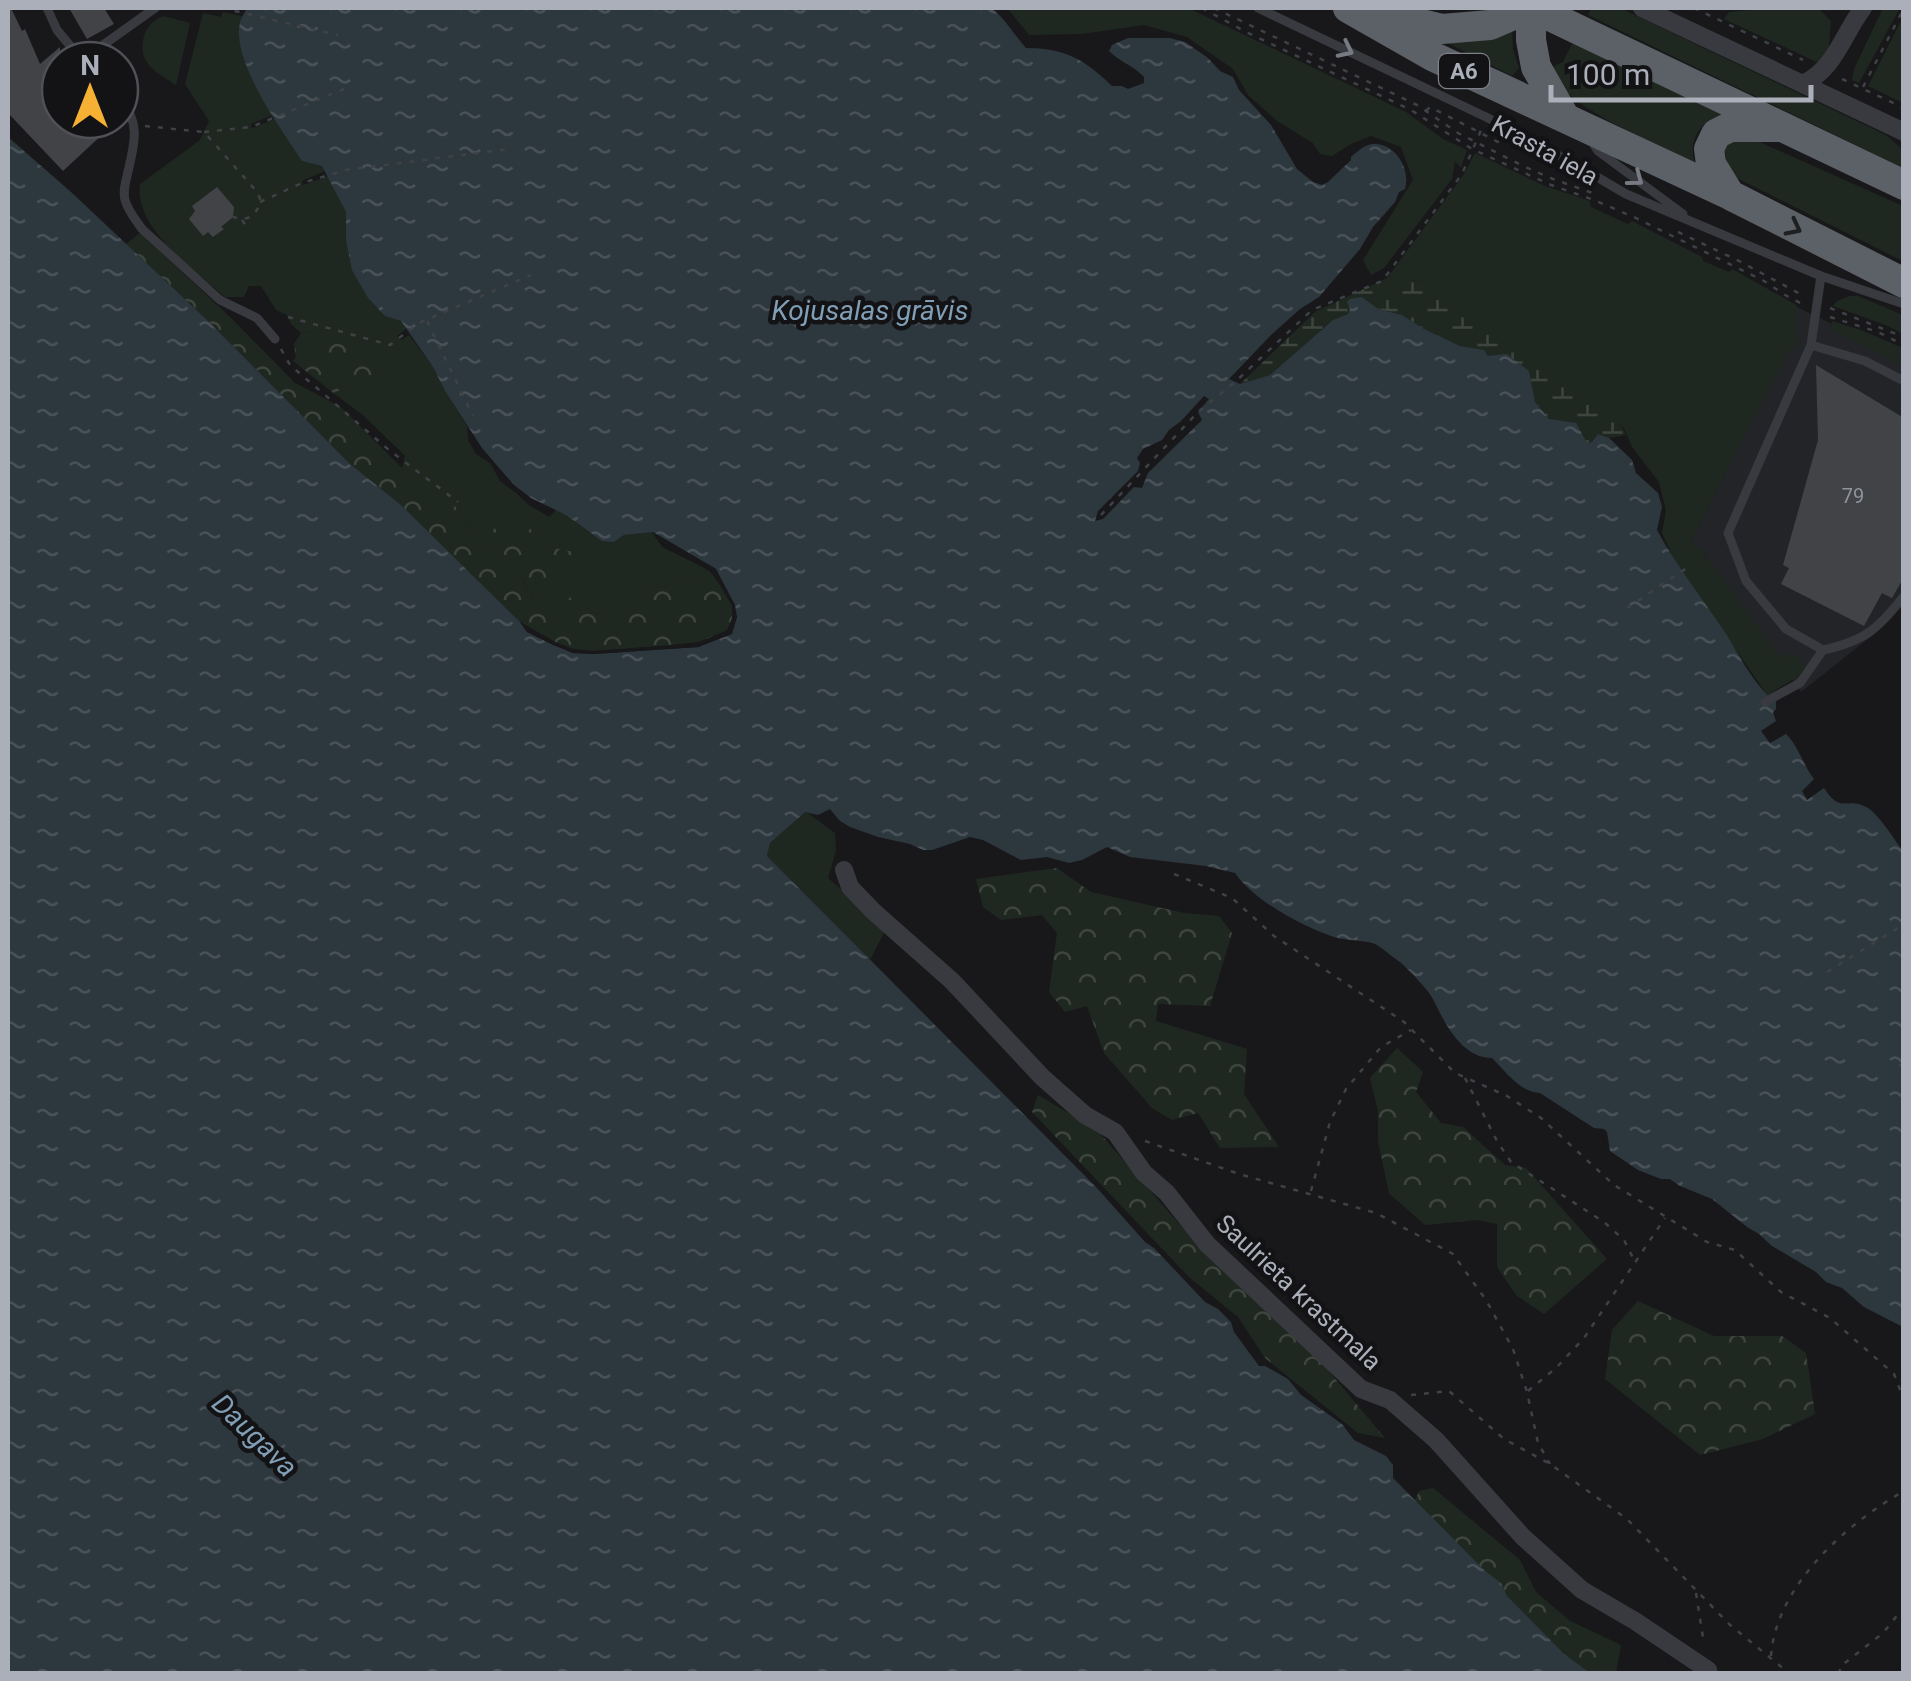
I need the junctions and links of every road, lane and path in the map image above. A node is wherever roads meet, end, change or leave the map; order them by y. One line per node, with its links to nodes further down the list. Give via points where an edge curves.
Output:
1 (46, 8): 14 (lane)
2 (155, 8): 15 (lane)
3 (222, 8): 13 (path)
4 (1202, 8): 22 (path)
5 (1214, 8): 21 (path)
6 (1258, 8): 42 (lane, Krasta iela, one-way to 42)
7 (1352, 8): 8 (highway, via 1442,28 1490,25); 23 (highway, Krasta iela / A6, via 1434,57)
8 (1531, 8): 23 (highway, via 1536,67); 25 (highway)
9 (1642, 8): 17 (street)
10 (1694, 8): 16 (path)
11 (1904, 8): 18 (path)
12 (1855, 10): 16 (street)
13 (338, 35)
14 (65, 40)
15 (110, 40)
16 (1824, 70): 17 (street); 18 (path)
17 (1803, 84): 28 (street)
18 (1862, 88): 20 (path)
19 (344, 89): 26 (path, via 251,127)
20 (1904, 108)
21 (1426, 111): 22 (path); 27 (path, via 1430,107); 30 (path)
22 (1422, 116): 33 (path)
23 (1574, 122): 38 (highway, Krasta iela / A6); 42 (lane, Krasta iela, one-way to 42, via 1598,151)
24 (140, 126): 26 (path)
25 (1785, 127): 37 (highway); 38 (highway, via 1730,127 1716,134 1711,164)
26 (204, 132): 39 (path)
27 (1480, 132): 30 (path); 31 (path)
28 (1902, 132)
29 (136, 140): 52 (lane, via 124,187 132,215 220,300 257,318)
30 (1475, 142): 33 (path); 35 (path)
31 (1504, 146)
32 (508, 149): 39 (path, via 346,170)
33 (1472, 149): 36 (path); 58 (path, via 1462,174 1382,281 1312,310 1198,412)
34 (1556, 171): 35 (path)
35 (1553, 179): 36 (path); 48 (path, via 1740,260)
36 (1551, 185): 48 (path, via 1636,218)
37 (1904, 185)
38 (1730, 195): 46 (highway, Krasta iela / A6, one-way to 46)
39 (260, 202): 41 (path, via 254,216)
40 (233, 218): 41 (path)
41 (241, 219): 43 (path)
42 (1697, 224): 45 (lane)
43 (249, 230)
44 (531, 275): 50 (path)
45 (1821, 276): 47 (lane); 48 (lane)
46 (1904, 283)
47 (1904, 304)
48 (1816, 306): 51 (path); 53 (lane); 54 (path)
49 (288, 317): 50 (path, via 390,345)
50 (426, 320): 56 (path)
51 (1904, 337)
52 (275, 339): 57 (path, via 290,365)
53 (1811, 345): 55 (lane); 62 (lane, via 1728,533 1746,581 1786,629)
54 (1904, 345)
55 (1904, 381)
56 (473, 416)
57 (458, 502)
58 (1101, 515)
59 (1688, 567): 61 (path)
60 (1904, 596): 62 (lane, via 1861,639)
61 (1626, 608)
62 (1824, 650): 63 (lane, via 1800,682)
63 (1765, 702)
64 (844, 870): 70 (street, Saulrieta krastmala, via 850,887 1042,1077)
65 (1174, 874): 68 (path, via 1232,898 1274,936)
66 (1904, 924): 67 (path)
67 (1827, 972)
68 (1412, 1030): 69 (path); 71 (path, via 1381,1048 1346,1088)
69 (1464, 1077): 72 (path, via 1541,1118 1614,1185); 73 (path, via 1511,1162 1604,1222)
70 (1114, 1132): 71 (path); 77 (street, Saulrieta krastmala, via 1207,1244 1361,1389)
71 (1310, 1193): 76 (path, via 1376,1213 1453,1254 1486,1300)
72 (1666, 1217): 73 (path); 74 (path, via 1706,1242 1735,1250)
73 (1636, 1264): 76 (path, via 1584,1338)
74 (1894, 1374): 75 (path); 78 (path)
75 (1904, 1376)
76 (1528, 1392): 79 (path, via 1538,1444)
77 (1390, 1400): 79 (path, via 1449,1391 1504,1439); 84 (street, Saulrieta krastmala, via 1582,1590)
78 (1904, 1400)
79 (1550, 1464): 81 (path, via 1627,1520)
80 (1904, 1491): 83 (path, via 1819,1556 1772,1634)
81 (1696, 1590): 83 (path); 84 (path)
82 (1904, 1607): 86 (path)
83 (1771, 1657): 85 (path)
84 (1709, 1672)
85 (1790, 1674)
86 (1839, 1674)

